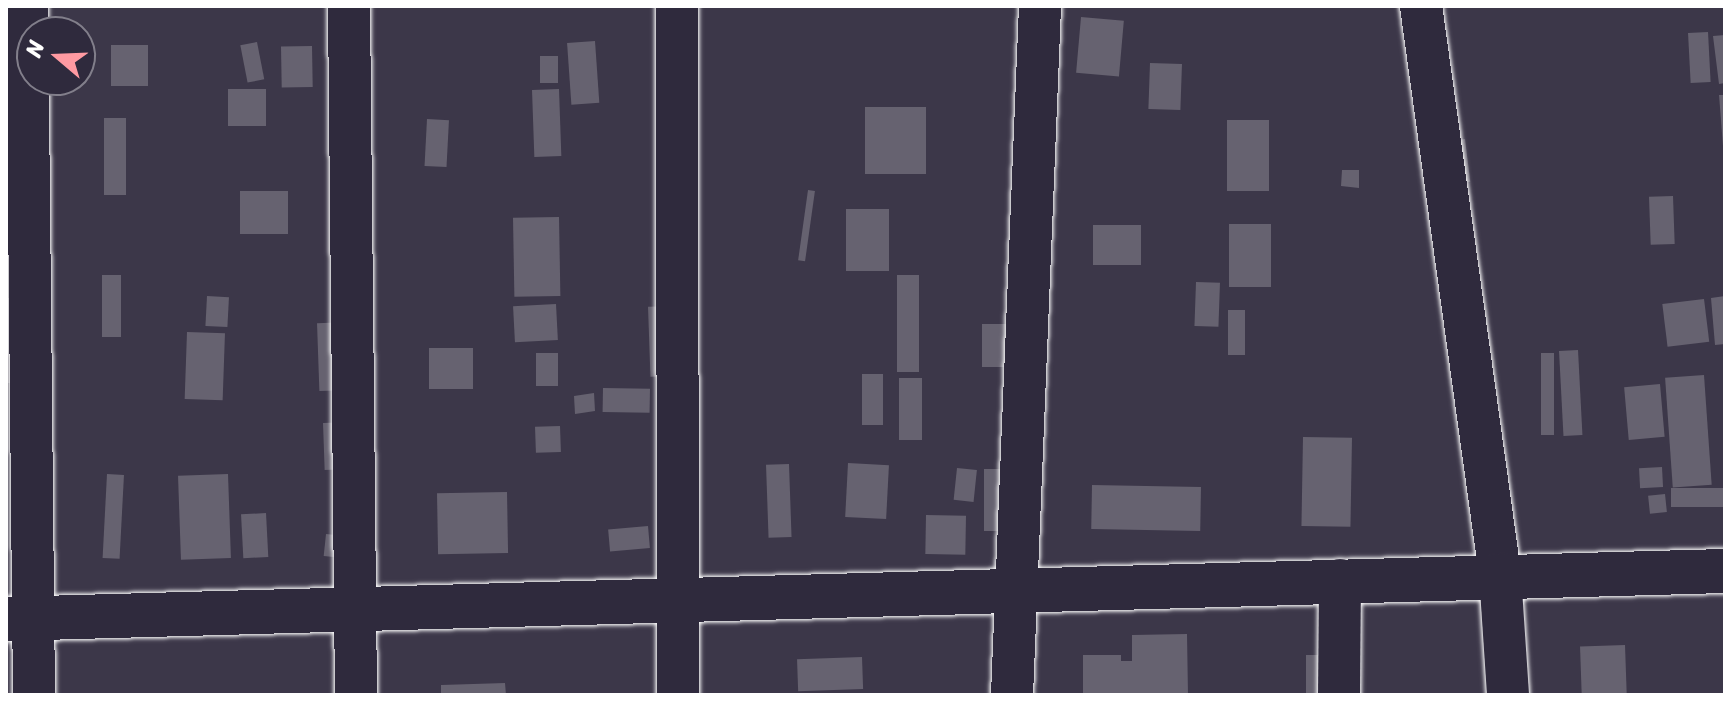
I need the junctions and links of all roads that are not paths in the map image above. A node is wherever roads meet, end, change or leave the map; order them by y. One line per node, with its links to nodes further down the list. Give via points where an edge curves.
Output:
1 (27, 6): 12 (street)
2 (349, 6): 11 (street)
3 (677, 6): 10 (street)
4 (1040, 6): 9 (street)
5 (1421, 6): 7 (street)
6 (1725, 571): 7 (street)
7 (1500, 574): 8 (street); 18 (street)
8 (1340, 580): 9 (street); 17 (street)
9 (1013, 589): 10 (street); 16 (street)
10 (679, 602): 11 (street); 15 (street)
11 (356, 610): 12 (street); 14 (street)
12 (20, 619): 13 (street)
13 (34, 695)
14 (356, 695)
15 (678, 695)
16 (1012, 695)
17 (1339, 695)
18 (1508, 695)

